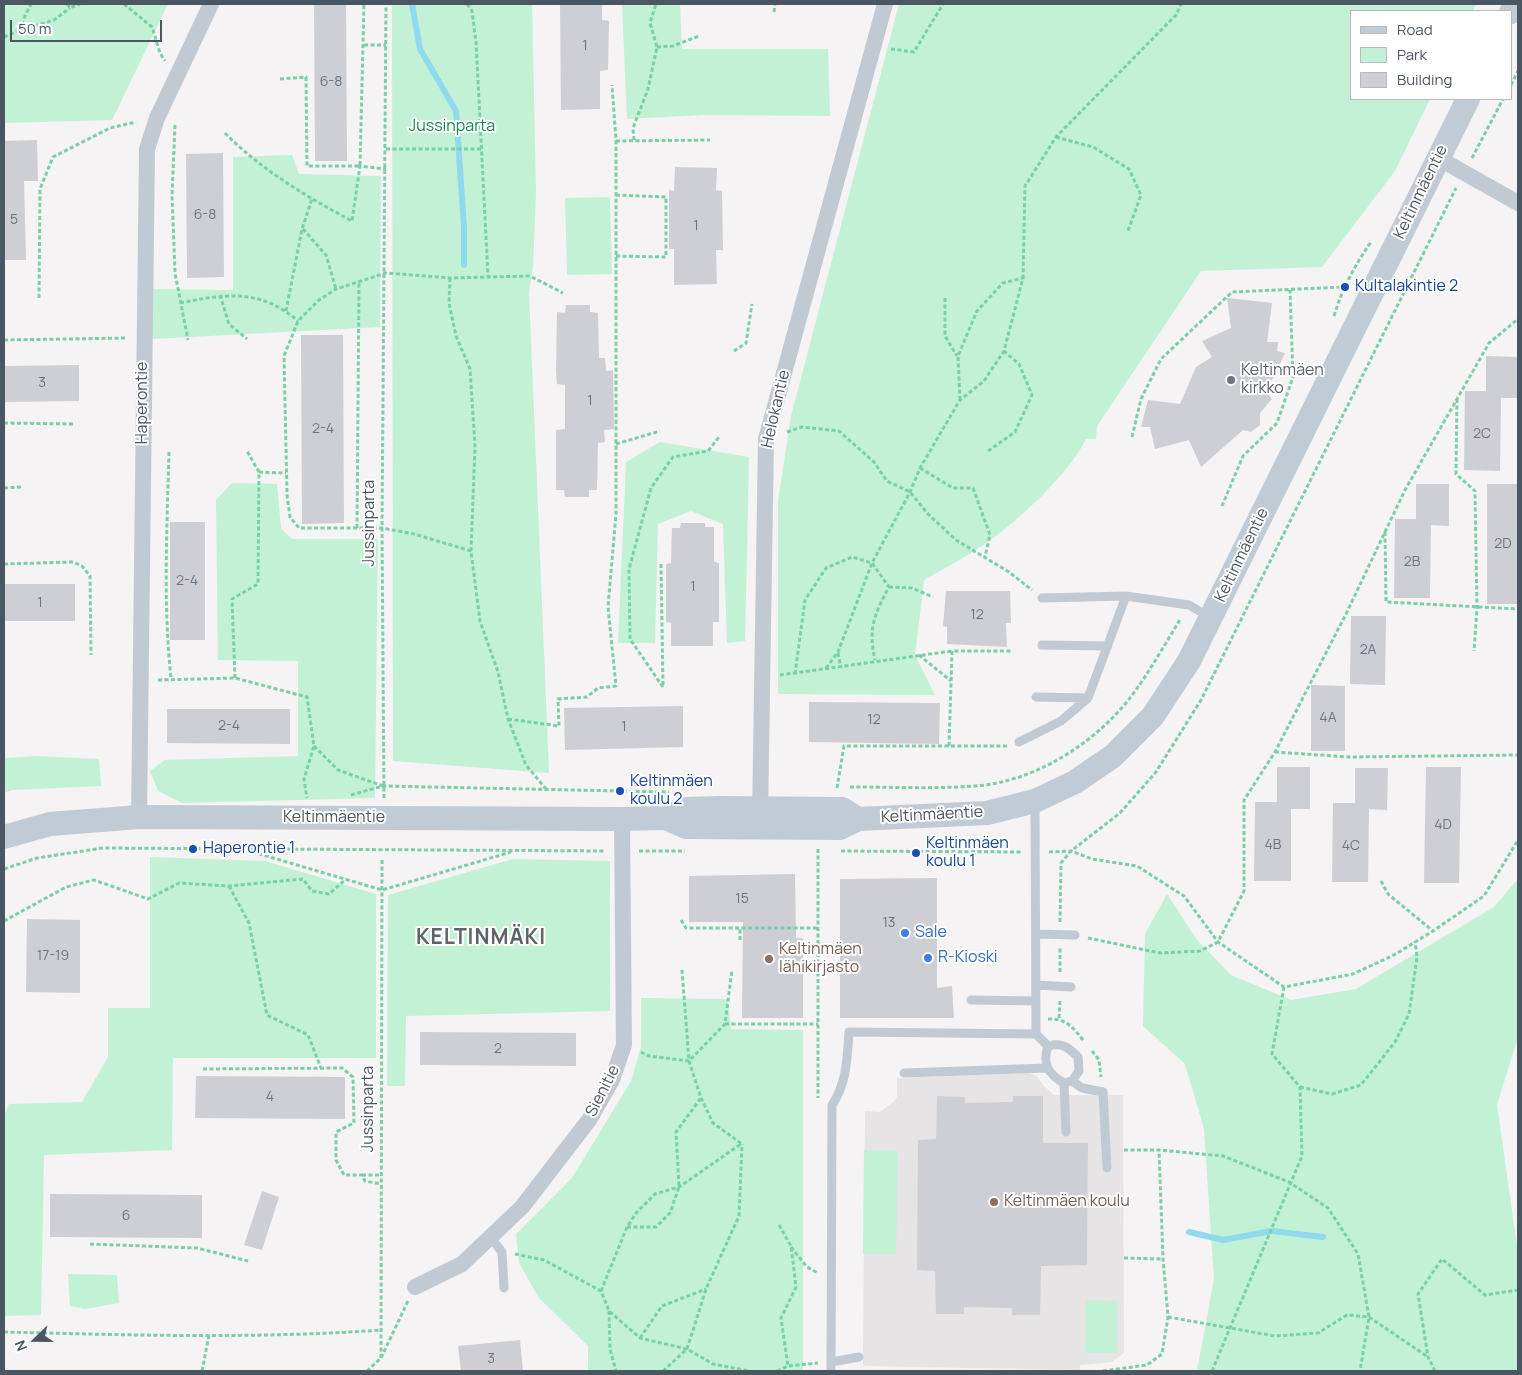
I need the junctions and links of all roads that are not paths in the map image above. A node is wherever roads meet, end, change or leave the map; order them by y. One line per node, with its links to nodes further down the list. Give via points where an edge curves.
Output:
1 (211, 4): 15 (street, Haperontie, via 156,118 146,149)
2 (885, 4): 16 (street, Helokantie, via 766,439)
3 (1467, 100): 4 (main road, Keltinmäentie)
4 (1438, 158): 5 (street); 8 (main road, Keltinmäentie)
5 (1518, 203)
6 (1126, 596): 7 (lane); 8 (lane, via 1189,605); 10 (lane)
7 (1042, 598)
8 (1211, 618): 14 (main road, Keltinmäentie, via 1189,661 1153,716 1113,756 1074,782)
9 (1042, 645): 10 (lane)
10 (1108, 646): 12 (lane)
11 (1036, 697): 12 (lane)
12 (1088, 698): 13 (lane, via 1061,720)
13 (1019, 742)
14 (1035, 801): 16 (main road, Keltinmäentie, via 987,813 858,819 840,828); 19 (lane)
15 (139, 817): 17 (main road, Keltinmäentie); 18 (main road, Keltinmäentie, via 50,824)
16 (760, 818): 17 (main road, Keltinmäentie, via 686,827 666,818)
17 (622, 819): 32 (street, Sienitie, via 624,1045 612,1080 589,1120 522,1207)
18 (4, 837)
19 (1036, 934): 20 (lane); 21 (lane)
20 (1075, 935)
21 (1036, 985): 22 (lane); 24 (lane)
22 (1072, 986)
23 (971, 1000): 24 (lane)
24 (1036, 1001): 25 (lane)
25 (1036, 1034): 26 (lane); 36 (lane, via 849,1032 846,1077 832,1105)
26 (1048, 1046): 27 (lane, via 1045,1056); 29 (lane, via 1067,1047 1078,1057 1079,1071)
27 (1047, 1068): 28 (lane); 29 (lane, via 1054,1077)
28 (904, 1073)
29 (1068, 1082): 30 (lane); 31 (lane, via 1103,1092)
30 (1066, 1132)
31 (1107, 1168)
32 (492, 1238): 33 (street, Sienitie, via 462,1264); 34 (lane, via 502,1252)
33 (415, 1287)
34 (504, 1288)
35 (859, 1357): 36 (lane)
36 (831, 1367)

